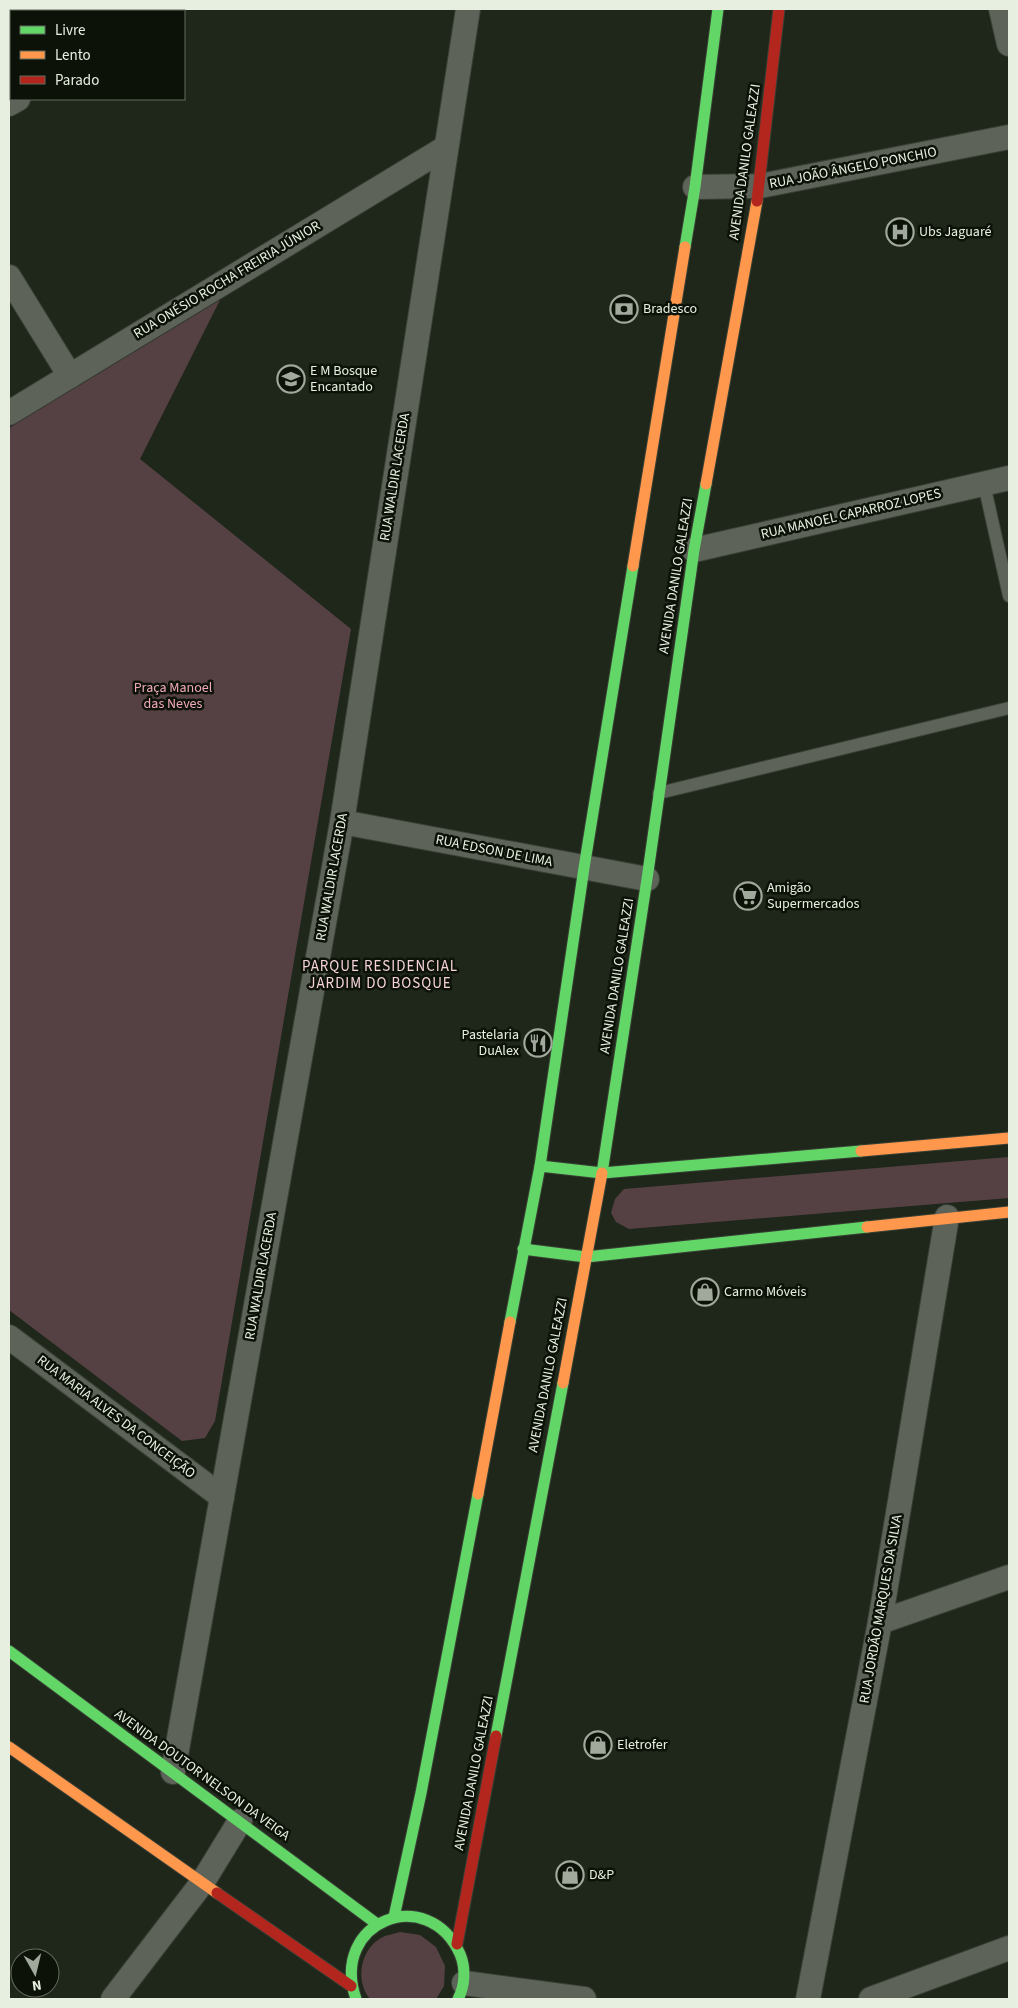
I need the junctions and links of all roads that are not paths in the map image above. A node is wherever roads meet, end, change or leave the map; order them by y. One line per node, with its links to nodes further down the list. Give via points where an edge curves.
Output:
1 (468, 9): 7 (street, RUA WALDIR LACERDA)
2 (718, 9): 9 (main road)
3 (779, 9): 8 (main road, AVENIDA DANILO GALEAZZI)
4 (1001, 9): 5 (street)
5 (1009, 44)
6 (1009, 137): 8 (street, RUA JOÃO ÂNGELO PONCHIO)
7 (445, 148): 11 (street, RUA ONÉSIO ROCHA FREIRIA JÚNIOR); 19 (street, RUA WALDIR LACERDA)
8 (760, 186): 9 (street, RUA JOÃO ÂNGELO PONCHIO); 15 (main road, AVENIDA DANILO GALEAZZI)
9 (695, 187): 20 (main road)
10 (9, 277): 11 (street)
11 (70, 376): 12 (street, RUA ONÉSIO ROCHA FREIRIA JÚNIOR)
12 (9, 413)
13 (1009, 478): 14 (street, RUA MANOEL CAPARROZ LOPES)
14 (984, 484): 15 (street, RUA MANOEL CAPARROZ LOPES); 16 (lane)
15 (694, 550): 18 (main road, AVENIDA DANILO GALEAZZI)
16 (1009, 596)
17 (1009, 708): 18 (lane)
18 (659, 793): 21 (main road, AVENIDA DANILO GALEAZZI)
19 (342, 822): 20 (street, RUA EDSON DE LIMA); 30 (street, RUA WALDIR LACERDA)
20 (584, 868): 21 (street, RUA EDSON DE LIMA); 23 (main road)
21 (647, 879): 24 (main road, AVENIDA DANILO GALEAZZI)
22 (1009, 1138): 24 (main road)
23 (540, 1166): 24 (main road); 27 (main road)
24 (602, 1173): 28 (main road, AVENIDA DANILO GALEAZZI)
25 (1009, 1212): 26 (main road)
26 (947, 1217): 28 (main road); 32 (street, RUA JORDÃO MARQUES DA SILVA)
27 (523, 1249): 28 (main road); 38 (main road)
28 (586, 1257): 40 (main road, AVENIDA DANILO GALEAZZI)
29 (9, 1337): 30 (street, RUA MARIA ALVES DA CONCEIÇÃO)
30 (222, 1497): 35 (street, RUA WALDIR LACERDA)
31 (1009, 1577): 32 (street)
32 (880, 1622): 47 (street, RUA JORDÃO MARQUES DA SILVA)
33 (9, 1651): 35 (main road, AVENIDA DOUTOR NELSON DA VEIGA)
34 (9, 1747): 37 (main road)
35 (173, 1772): 36 (main road, AVENIDA DOUTOR NELSON DA VEIGA)
36 (240, 1821): 37 (street); 39 (main road, AVENIDA DOUTOR NELSON DA VEIGA)
37 (202, 1883): 42 (main road); 44 (street)
38 (394, 1917): 39 (main road); 40 (main road, via 429,1920 444,1929)
39 (377, 1924): 42 (main road, via 363,1936 354,1951 350,1968)
40 (457, 1944): 43 (main road, via 464,1963)
41 (1009, 1948): 48 (street)
42 (351, 1986): 45 (main road)
43 (461, 1991): 46 (street)
44 (113, 1999)
45 (356, 1999)
46 (584, 1999)
47 (808, 1999)
48 (871, 1999)

